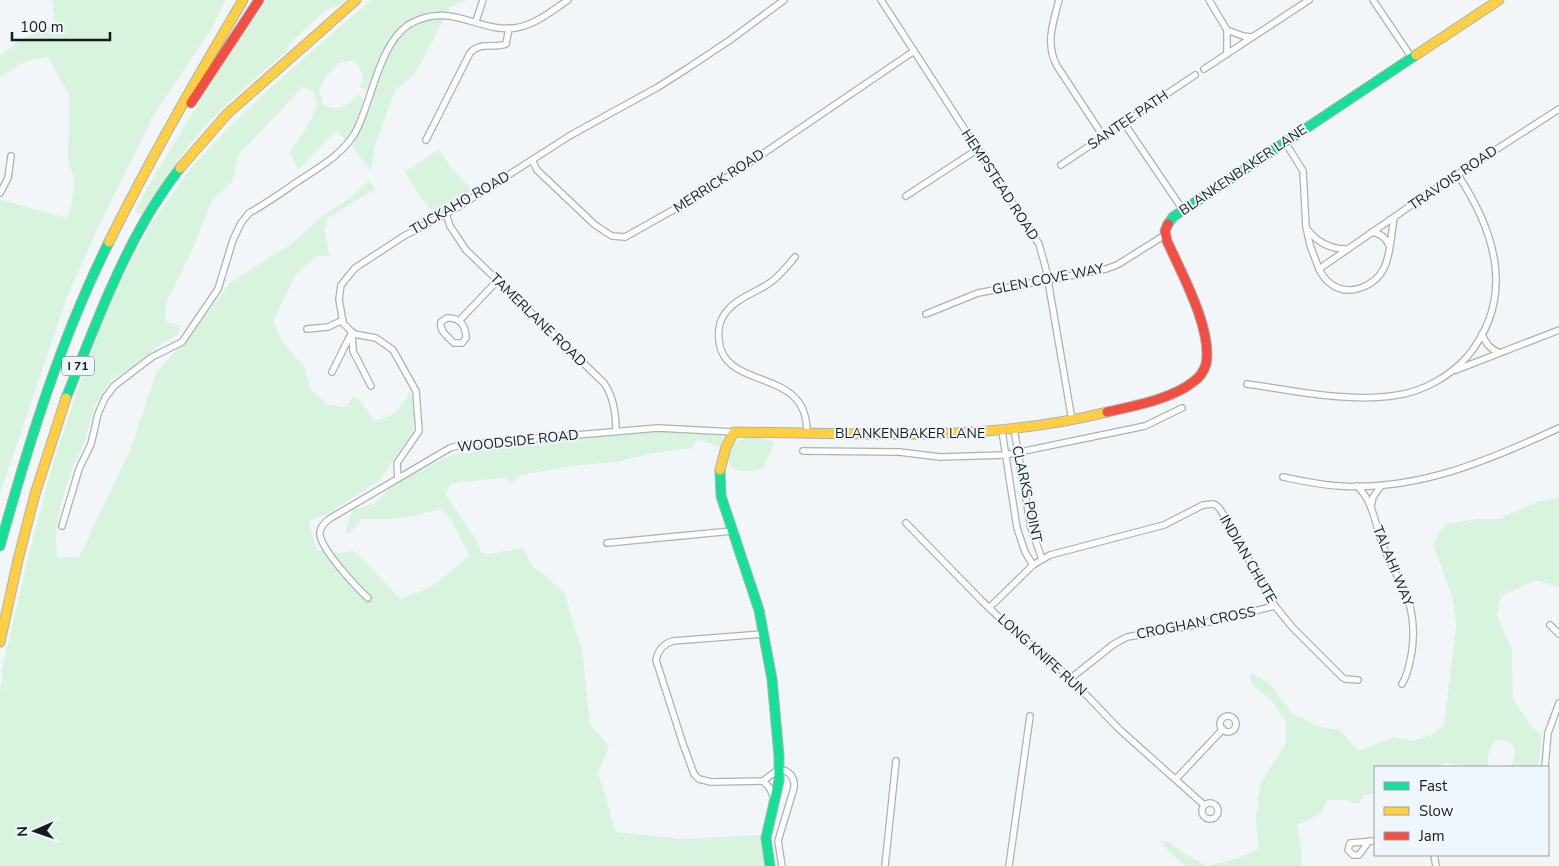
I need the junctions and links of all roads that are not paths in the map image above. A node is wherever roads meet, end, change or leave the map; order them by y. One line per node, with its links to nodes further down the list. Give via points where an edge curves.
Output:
1 (243, 0): 24 (main road, I 71, via 179,109)
2 (259, 0): 24 (main road)
3 (356, 0): 90 (main road, I 71, via 227,114 186,160 143,223 109,291 61,413 20,550)
4 (483, 0): 13 (street)
5 (568, 0): 14 (street, via 534,22)
6 (784, 0): 30 (street, TUCKAHO ROAD, via 688,68 583,127)
7 (881, 0): 17 (street, HEMPSTEAD ROAD)
8 (1059, 0): 25 (street, via 1050,36 1051,54)
9 (1208, 0): 15 (street)
10 (1309, 0): 16 (street)
11 (1373, 0): 19 (street)
12 (1499, 0): 19 (main road, BLANKENBAKER LANE)
13 (476, 21): 14 (street); 78 (street, via 444,14 418,20 400,31 389,47 360,121 347,144 328,162 249,213 233,240 218,289 182,342 152,357 114,386 104,398)
14 (509, 28): 26 (street, via 504,45 481,45 470,53)
15 (1227, 30): 16 (street); 18 (street)
16 (1252, 37): 18 (street)
17 (914, 51): 28 (street, HEMPSTEAD ROAD); 30 (street, MERRICK ROAD, via 745,166 624,237 612,236 595,225 537,170)
18 (1227, 54): 20 (street)
19 (1412, 58): 27 (main road, BLANKENBAKER LANE)
20 (1204, 69)
21 (1195, 75): 23 (street, SANTEE PATH)
22 (1559, 109): 32 (street, TRAVOIS ROAD)
23 (1124, 123): 25 (street, SANTEE PATH); 35 (street)
24 (170, 132): 81 (main road, I 71, via 123,213 76,313 38,416)
25 (1102, 136): 31 (street, SANTEE PATH)
26 (426, 140)
27 (1285, 142): 35 (main road, BLANKENBAKER LANE); 38 (street, via 1303,171)
28 (978, 149): 34 (street); 45 (street, HEMPSTEAD ROAD, via 1039,244)
29 (12, 156): 33 (street, via 8,178)
30 (532, 160): 36 (street, TUCKAHO ROAD)
31 (1061, 165)
32 (1458, 175): 37 (street, TRAVOIS ROAD); 53 (street, via 1488,232 1496,263 1495,299)
33 (0, 193)
34 (906, 196)
35 (1183, 210): 40 (main road, BLANKENBAKER LANE, via 1169,222)
36 (446, 214): 46 (street, TAMERLANE ROAD, via 466,250); 48 (street, TUCKAHO ROAD, via 404,236 355,268 340,285)
37 (1394, 218): 39 (street, TRAVOIS ROAD); 41 (street)
38 (1306, 227): 42 (street, via 1324,245); 44 (street)
39 (1372, 232): 41 (street, via 1380,234); 42 (street, TRAVOIS ROAD)
40 (1165, 235): 45 (street, GLEN COVE WAY, via 1117,265); 60 (main road, BLANKENBAKER LANE, via 1202,325 1207,350 1204,368 1193,382 1177,392 1101,415)
41 (1389, 245): 44 (street, via 1384,268 1368,286 1353,290 1332,286)
42 (1347, 249): 44 (street, TRAVOIS ROAD)
43 (795, 257): 66 (street, via 771,282 729,309 720,325 719,343 723,355 733,366 786,390 796,398 806,417)
44 (1319, 269)
45 (1048, 279): 47 (street, GLEN COVE WAY, via 978,293); 60 (street, HEMPSTEAD ROAD)
46 (498, 280): 49 (street); 64 (street, TAMERLANE ROAD, via 604,383 614,406)
47 (926, 314)
48 (343, 320): 50 (street, via 328,327); 52 (street, TUCKAHO ROAD)
49 (460, 321): 49 (street, via 447,318 440,325 442,331 457,344 466,338)
50 (307, 329)
51 (1559, 330): 54 (street)
52 (352, 332): 55 (street); 58 (street, via 353,351); 71 (street, via 376,338 393,350 416,391 419,431 397,463)
53 (1482, 334): 54 (street, via 1486,344); 56 (street)
54 (1500, 353): 56 (street)
55 (332, 372)
56 (1452, 372): 57 (street, via 1414,391 1383,397 1344,397)
57 (1247, 384)
58 (371, 386)
59 (1182, 408): 68 (street, via 1146,426)
60 (1072, 420): 62 (main road, BLANKENBAKER LANE)
61 (1559, 428): 73 (street, via 1504,454 1464,468)
62 (1014, 429): 63 (main road, BLANKENBAKER LANE); 68 (street, CLARKS POINT)
63 (1002, 430): 66 (main road, BLANKENBAKER LANE, via 957,434); 69 (street, CLARKS POINT)
64 (616, 431): 65 (street, WOODSIDE ROAD, via 676,428); 71 (street, WOODSIDE ROAD, via 460,445)
65 (734, 432): 66 (main road, BLANKENBAKER LANE); 79 (main road, via 719,478)
66 (807, 433)
67 (803, 451): 69 (street, via 899,452 940,457)
68 (1018, 452): 69 (street); 75 (street, CLARKS POINT)
69 (1005, 455): 76 (street, CLARKS POINT)
70 (1283, 477): 72 (street, via 1319,484)
71 (398, 478): 84 (street, WOODSIDE ROAD, via 329,518 320,530 330,554)
72 (1357, 486): 73 (street); 74 (street, TALAHI WAY)
73 (1381, 486): 74 (street, TALAHI WAY)
74 (1371, 507): 93 (street, TALAHI WAY, via 1383,546 1403,585 1412,613 1411,654)
75 (1028, 508): 76 (street); 82 (street, CLARKS POINT)
76 (1014, 510): 83 (street, CLARKS POINT, via 1020,539)
77 (906, 523): 86 (street, LONG KNIFE RUN)
78 (62, 526)
79 (732, 531): 80 (street); 88 (main road)
80 (607, 543)
81 (0, 546)
82 (1042, 559): 83 (street, INDIAN CHUTE); 85 (street, INDIAN CHUTE, via 1164,525 1203,505 1214,504 1220,509)
83 (1033, 565): 86 (street, INDIAN CHUTE)
84 (368, 598)
85 (1275, 606): 91 (street, CROGHAN CROSS, via 1128,637); 92 (street, INDIAN CHUTE, via 1342,677)
86 (989, 608): 91 (street, LONG KNIFE RUN)
87 (1550, 625): 89 (street)
88 (764, 634): 99 (main road, via 772,679); 101 (street, via 673,641 660,649 656,660 696,776 704,782)
89 (1559, 634)
90 (0, 642)
91 (1071, 678): 100 (street, LONG KNIFE RUN, via 1119,729)
92 (1358, 680)
93 (1402, 684)
94 (1559, 703): 98 (street, via 1548,733)
95 (1030, 716): 107 (street)
96 (1223, 729): 100 (street)
97 (896, 761): 106 (street)
98 (1545, 766)
99 (779, 769): 101 (street); 102 (main road); 105 (street, via 789,772 794,783 778,841)
100 (1176, 778): 103 (street, LONG KNIFE RUN)
101 (763, 781): 102 (street)
102 (776, 801): 104 (main road, via 766,838)
103 (1204, 805)
104 (770, 866)
105 (782, 866)
106 (885, 866)
107 (1009, 866)

